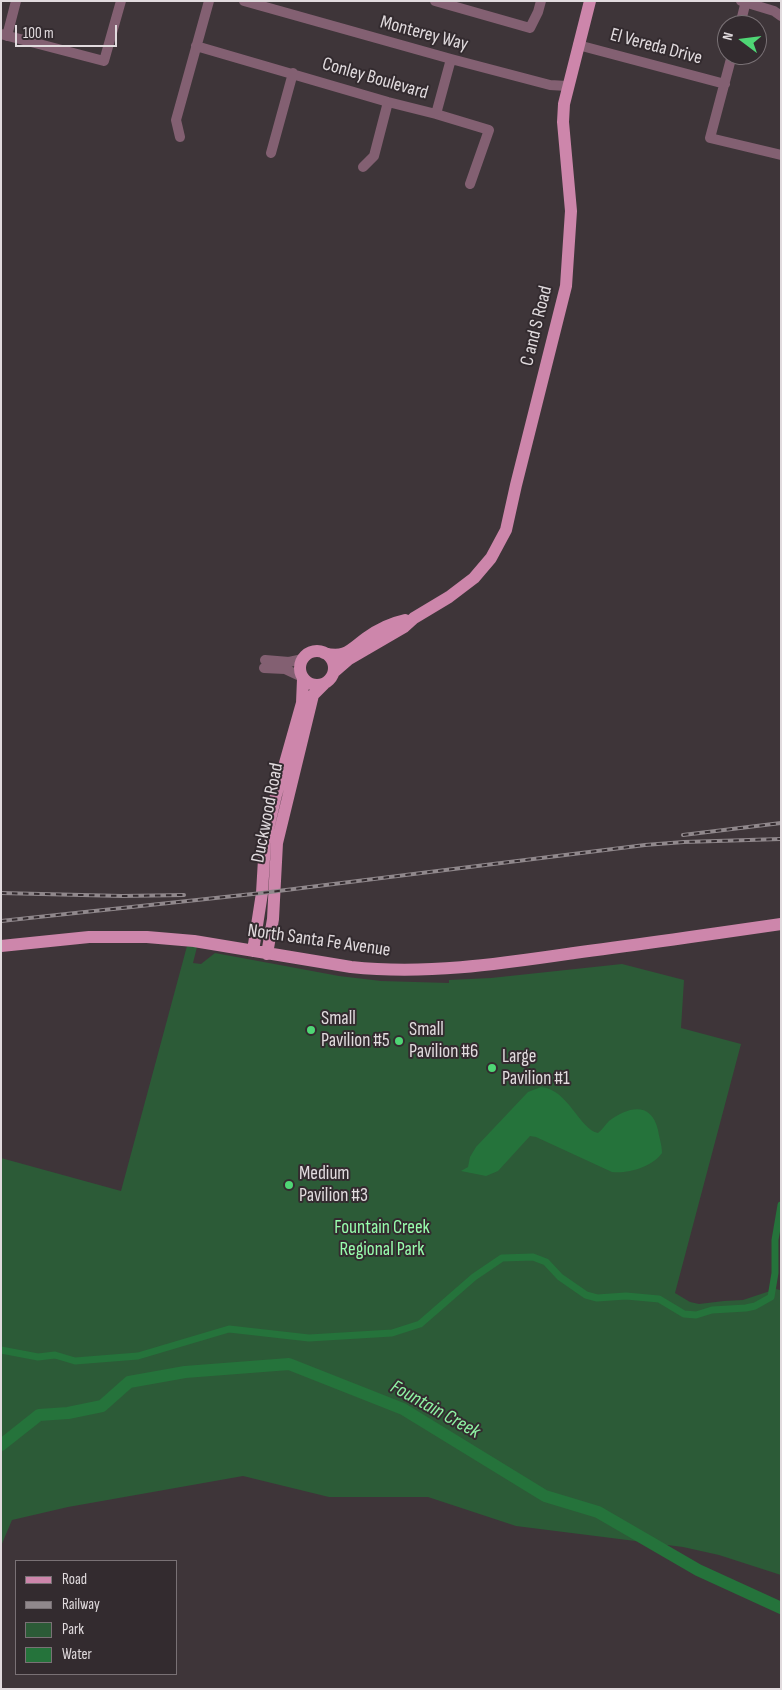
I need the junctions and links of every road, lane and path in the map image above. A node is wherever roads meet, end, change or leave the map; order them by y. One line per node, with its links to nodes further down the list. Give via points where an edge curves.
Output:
1 (16, 1): 12 (street)
2 (121, 1): 12 (street, via 104,61)
3 (209, 1): 14 (street)
4 (244, 1): 15 (street, Monterey Way)
5 (435, 1): 9 (street)
6 (541, 1): 9 (street, via 530,28)
7 (590, 1): 13 (main road, C and S Road)
8 (744, 2): 10 (street); 11 (street)
9 (458, 4)
10 (742, 15)
11 (781, 16)
12 (4, 35)
13 (578, 45): 18 (street, El Vereda Drive); 19 (main road, C and S Road)
14 (196, 46): 17 (street, Conley Boulevard); 22 (street, via 176,120)
15 (451, 60): 19 (street, Monterey Way, via 550,85); 21 (street)
16 (730, 65): 18 (street)
17 (293, 73): 20 (street, Conley Boulevard); 23 (street)
18 (725, 84): 24 (street, via 710,138)
19 (568, 86): 27 (main road, C and S Road, via 563,122 571,212 566,286 506,530 491,558 474,578)
20 (388, 102): 21 (street, Conley Boulevard); 25 (street, via 374,156)
21 (436, 114): 26 (street, Conley Boulevard, via 489,130)
22 (180, 137)
23 (270, 153)
24 (781, 155)
25 (363, 167)
26 (470, 184)
27 (414, 618): 28 (main road, C and S Road, via 376,632 346,654 332,656); 30 (main road, C and S Road)
28 (324, 653): 29 (main road, via 314,652); 30 (main road, via 332,661)
29 (303, 659): 31 (main road, via 300,668); 31 (street, via 264,664)
30 (334, 672): 32 (main road)
31 (303, 678): 32 (main road, via 313,685); 35 (main road, Duckwood Road, via 302,703 265,842 262,893)
32 (324, 684): 36 (main road, Duckwood Road, via 313,695 277,843 273,919)
33 (781, 924): 36 (main road, North Santa Fe Avenue, via 490,965 429,970 372,970)
34 (1, 946): 35 (main road, North Santa Fe Avenue, via 108,936 194,941)
35 (253, 951): 36 (main road, North Santa Fe Avenue)
36 (267, 954)

